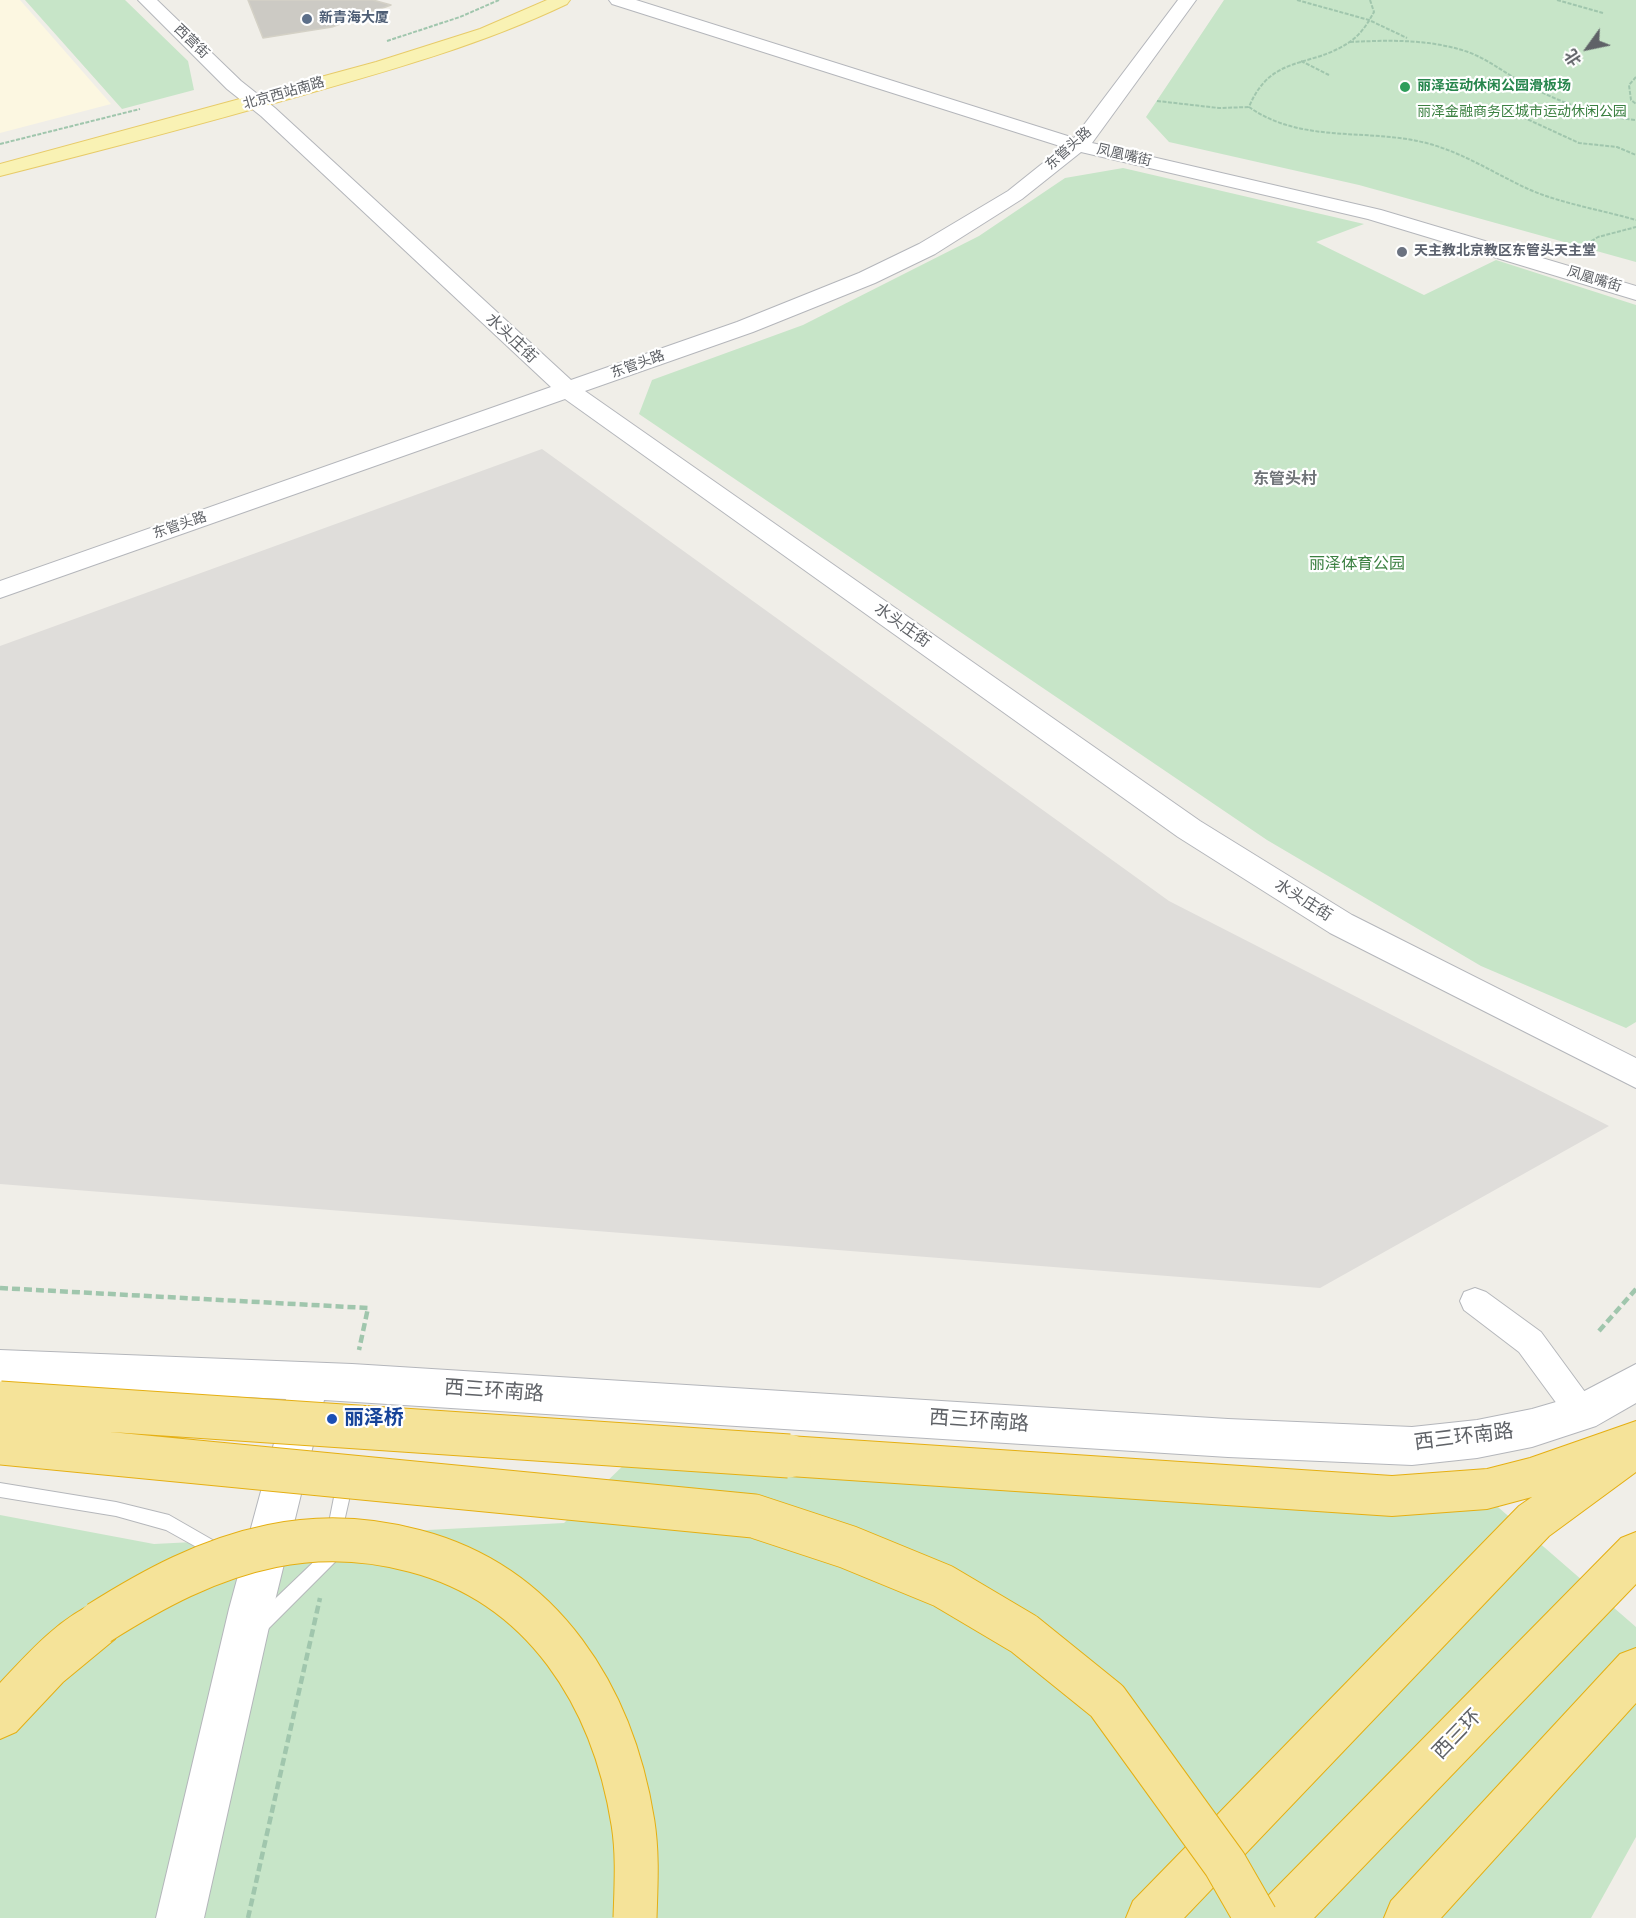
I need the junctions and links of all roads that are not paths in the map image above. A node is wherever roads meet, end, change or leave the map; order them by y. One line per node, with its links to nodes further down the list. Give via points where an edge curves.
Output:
1 (147, 0): 8 (street, 西营街)
2 (524, 0): 8 (main road, 北京西站南路, via 394,49)
3 (561, 0): 8 (main road, 北京西站南路, via 452,45)
4 (618, 0): 9 (street, 凤凰嘴街)
5 (655, 0): 9 (street, 凤凰嘴街)
6 (1173, 0): 9 (street, 东管头路)
7 (1187, 0): 9 (street, 东管头路)
8 (244, 93): 10 (main road, 北京西站南路); 11 (main road, 北京西站南路); 14 (street, 水头庄街)
9 (1073, 138): 12 (street, 凤凰嘴街, via 1400,210); 13 (street, 凤凰嘴街, via 1374,214); 14 (street, 东管头路, via 992,211 887,268 745,327)
10 (0, 154)
11 (0, 170)
12 (1636, 281)
13 (1636, 292)
14 (561, 384): 15 (street, 东管头路); 16 (street, 东管头路); 17 (street, 水头庄街, via 1198,835 1341,924)
15 (0, 571)
16 (0, 590)
17 (1636, 1074)
18 (1475, 1301): 23 (street, via 1530,1342)
19 (0, 1368): 21 (street, 西三环南路)
20 (1636, 1382): 23 (street, 西三环南路)
21 (310, 1383): 23 (street, 西三环南路, via 1412,1446 1478,1439); 30 (street, via 298,1452)
22 (0, 1403): 24 (highway, bridge, via 1392,1496 1487,1489)
23 (1582, 1413)
24 (1636, 1440)
25 (0, 1443): 36 (highway, bridge, via 754,1516 848,1547 943,1587 1024,1634 1107,1701 1225,1864)
26 (1636, 1448): 35 (highway, via 1534,1521)
27 (351, 1456): 30 (lane, via 330,1557)
28 (0, 1490): 30 (lane, via 116,1509 169,1523 216,1548)
29 (1636, 1553): 37 (highway, 西三环)
30 (243, 1604): 33 (street)
31 (1636, 1670): 38 (highway)
32 (0, 1716): 34 (highway, bridge, via 47,1666 99,1623 190,1570 257,1549 341,1539 439,1557 497,1585 548,1629 572,1659 602,1713 614,1744 633,1830)
33 (180, 1918)
34 (635, 1918)
35 (1150, 1918)
36 (1256, 1918)
37 (1280, 1918)
38 (1408, 1918)

